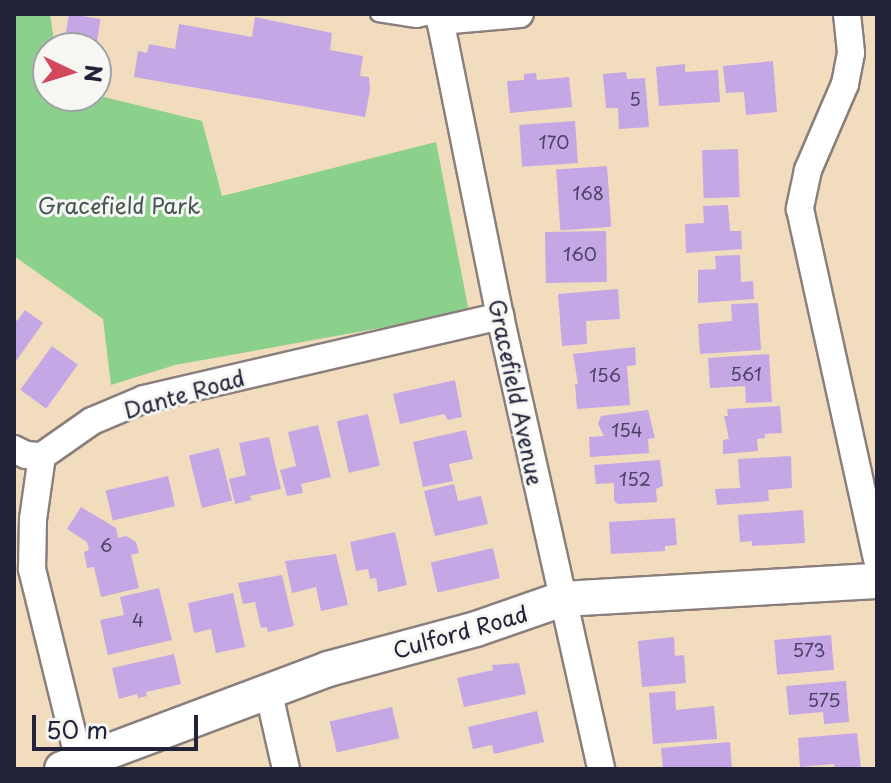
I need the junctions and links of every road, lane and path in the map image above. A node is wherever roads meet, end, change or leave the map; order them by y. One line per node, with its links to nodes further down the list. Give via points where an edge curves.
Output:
1 (378, 14): 4 (lane, via 417,20)
2 (520, 14): 4 (street)
3 (847, 14): 8 (street, via 851,53 845,84 808,170 800,209)
4 (439, 17): 5 (street, Gracefield Avenue)
5 (500, 316): 7 (street, Dante Road, via 144,399 92,421); 10 (street, Gracefield Avenue)
6 (14, 449): 7 (street)
7 (42, 456): 12 (street, via 32,569)
8 (877, 559)
9 (877, 581): 10 (street, Culford Road)
10 (562, 599): 11 (street, Culford Road, via 476,629 328,669); 14 (street, Gracefield Avenue)
11 (269, 694): 12 (street, Culford Road); 13 (street)
12 (70, 765)
13 (286, 769)
14 (601, 769)

